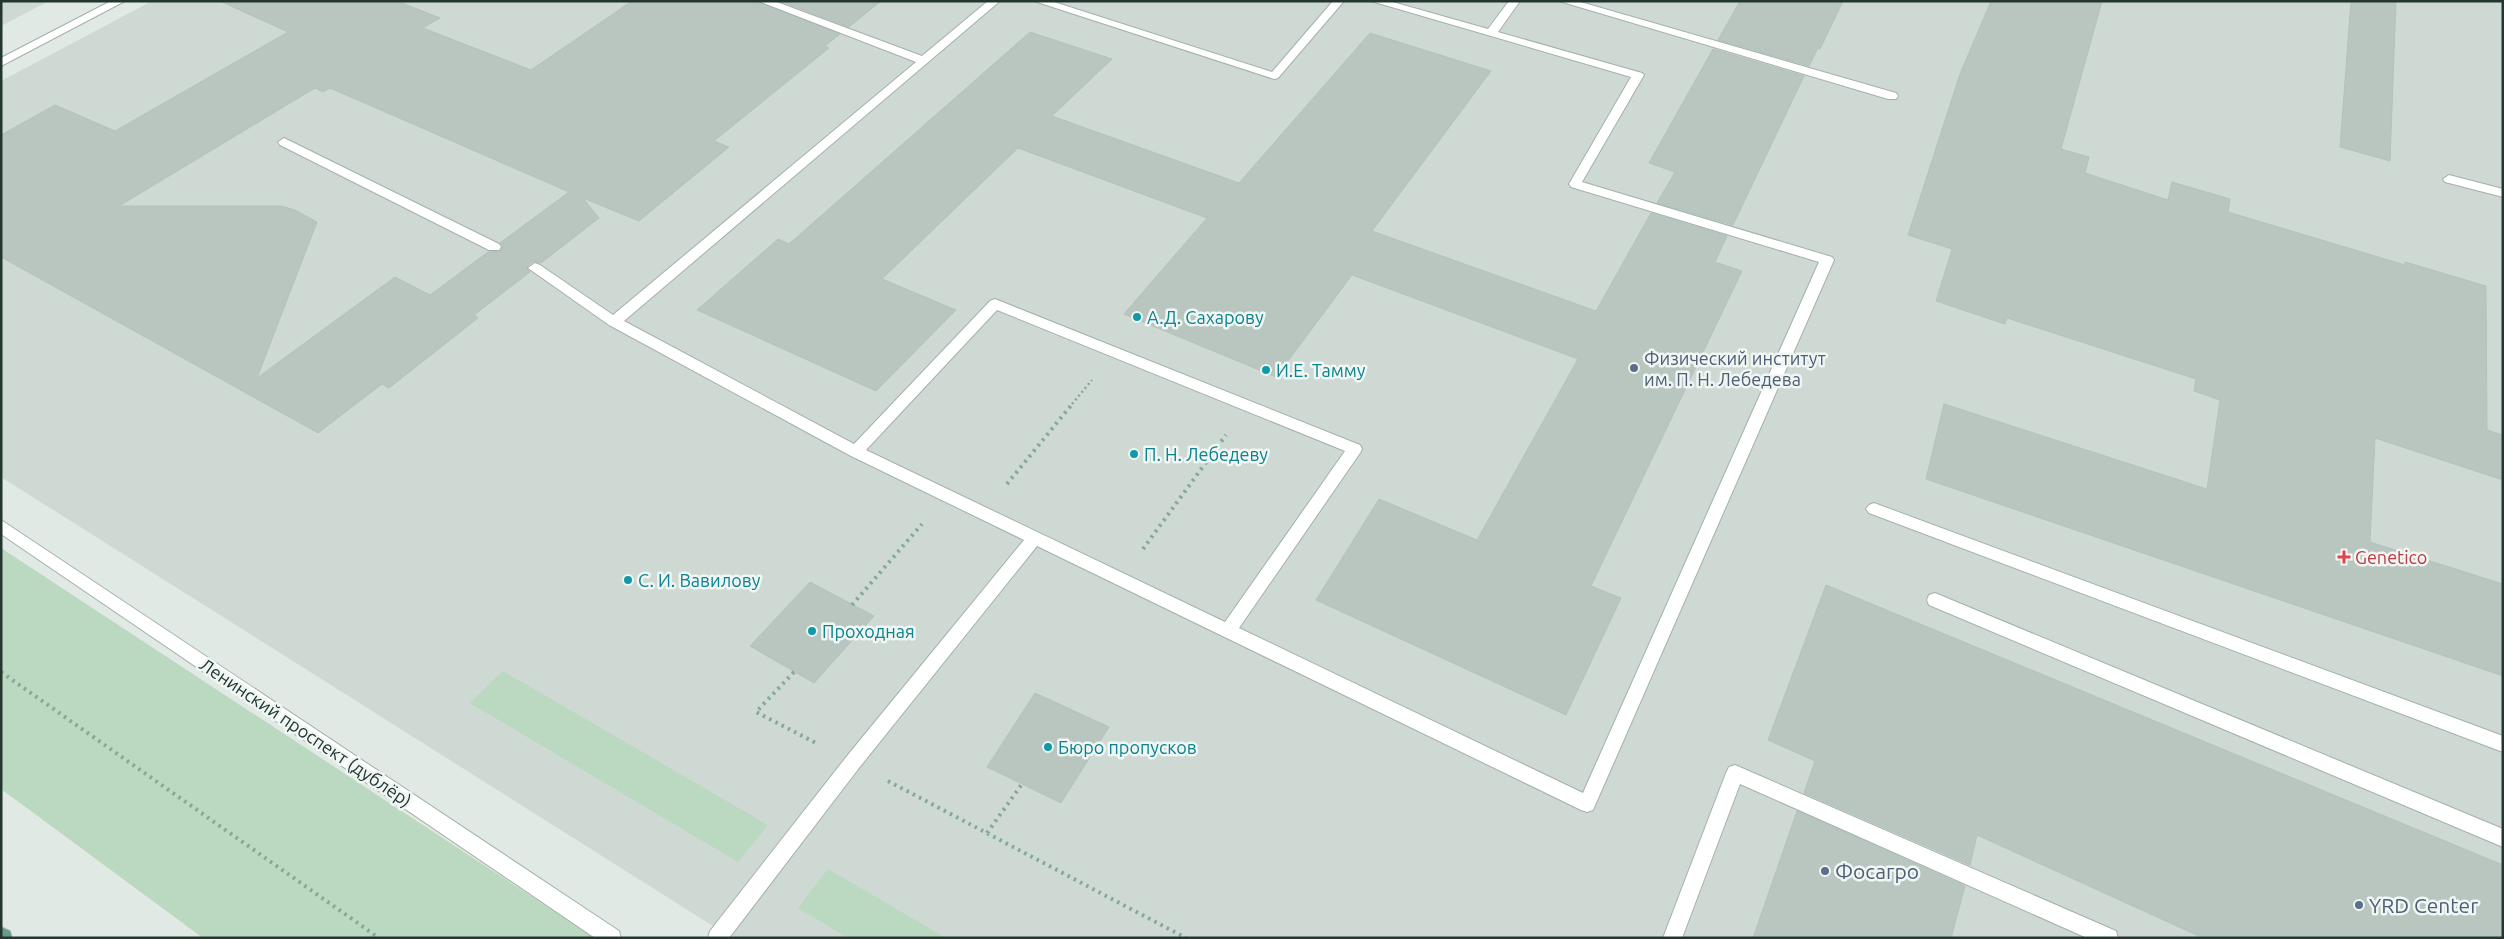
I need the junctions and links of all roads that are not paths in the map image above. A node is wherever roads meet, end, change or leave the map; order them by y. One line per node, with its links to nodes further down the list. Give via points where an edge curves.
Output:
1 (120, 1): 11 (street)
2 (763, 1): 10 (street)
3 (995, 1): 10 (street)
4 (1039, 1): 5 (street, via 1274,76)
5 (1339, 1)
6 (1376, 1): 9 (street)
7 (1515, 1): 9 (street)
8 (1564, 1): 12 (street)
9 (1491, 33): 24 (street, via 1638,75 1575,184 1827,260 1587,804)
10 (924, 61): 18 (street)
11 (1, 64)
12 (1892, 96)
13 (284, 142): 16 (street)
14 (2449, 179): 15 (street)
15 (2503, 193)
16 (494, 248)
17 (535, 268): 18 (street)
18 (614, 322): 19 (street)
19 (856, 452): 22 (street); 24 (street, via 995,304 1355,449)
20 (1874, 509): 25 (street)
21 (1, 526): 27 (street, Ленинский проспект (дублёр))
22 (1034, 539): 24 (street); 28 (street, via 853,762)
23 (1935, 600): 26 (street)
24 (1227, 632)
25 (2503, 744)
26 (2503, 838)
27 (612, 938)
28 (717, 938)
29 (1672, 938): 30 (street, via 1735,773)
30 (2109, 938)

